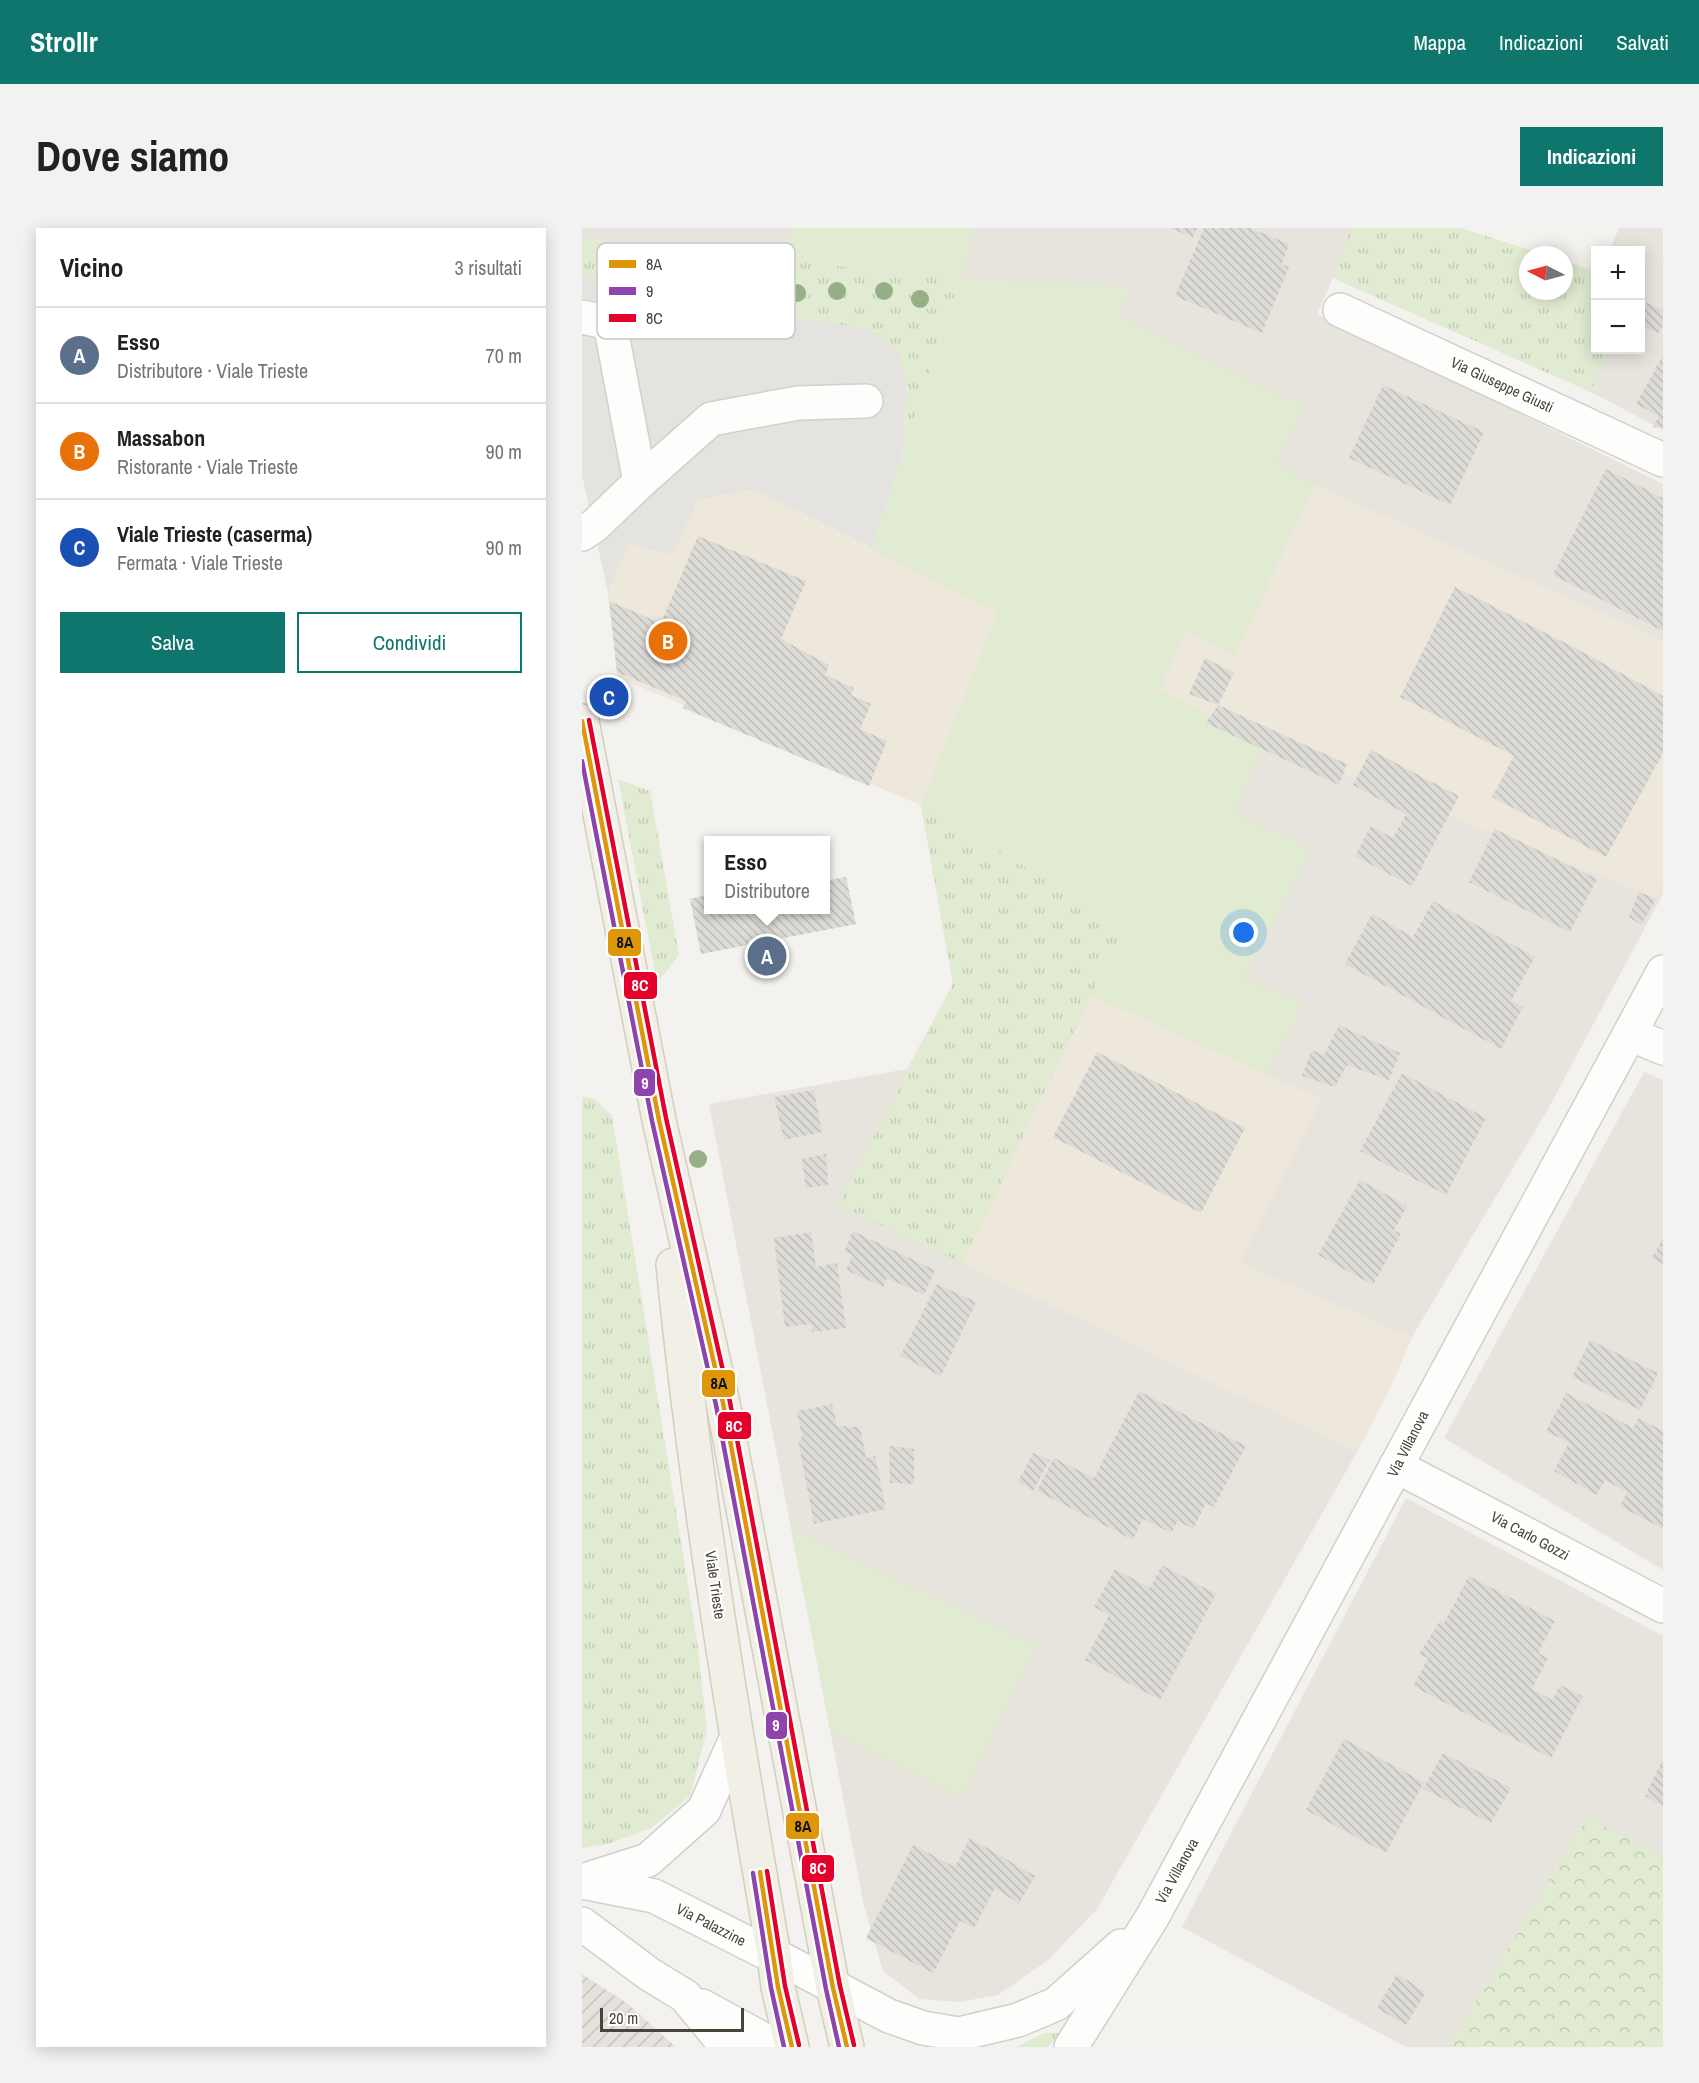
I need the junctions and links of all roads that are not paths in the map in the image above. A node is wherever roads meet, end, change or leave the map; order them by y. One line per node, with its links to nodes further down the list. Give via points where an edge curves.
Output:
1 (1340, 310): 6 (street, Via Giuseppe Giusti)
2 (582, 317): 3 (street)
3 (597, 320)
4 (613, 339): 7 (street)
5 (867, 401): 7 (street, via 798,403 711,419)
6 (1663, 459)
7 (640, 482): 8 (street)
8 (582, 534)
9 (582, 721): 13 (main road, Viale Trieste)
10 (1663, 972): 11 (street, Via Villanova)
11 (1630, 1034): 12 (street); 14 (street, Via Villanova)
12 (1663, 1048)
13 (659, 1120): 16 (main road, Viale Trieste, via 683,1364); 21 (main road, Viale Trieste, via 725,1414)
14 (1396, 1466): 15 (street, Via Carlo Gozzi); 18 (street, Via Villanova)
15 (1663, 1606)
16 (736, 1739): 17 (street, Via Palazzine, via 704,1810 648,1860); 20 (main road, Viale Trieste)
17 (582, 1882): 20 (street, Via Palazzine, via 654,1896)
18 (1153, 1916): 23 (street, Via Villanova, via 1056,2004); 28 (street, Via Villanova)
19 (582, 1924): 22 (street)
20 (774, 1955): 21 (street, Via Palazzine); 26 (main road, Viale Trieste)
21 (833, 1988): 23 (street, Via Villanova); 27 (main road, Viale Trieste)
22 (685, 1996): 24 (street); 25 (street)
23 (951, 2040)
24 (727, 2047)
25 (777, 2047)
26 (792, 2047)
27 (847, 2047)
28 (1071, 2047)

